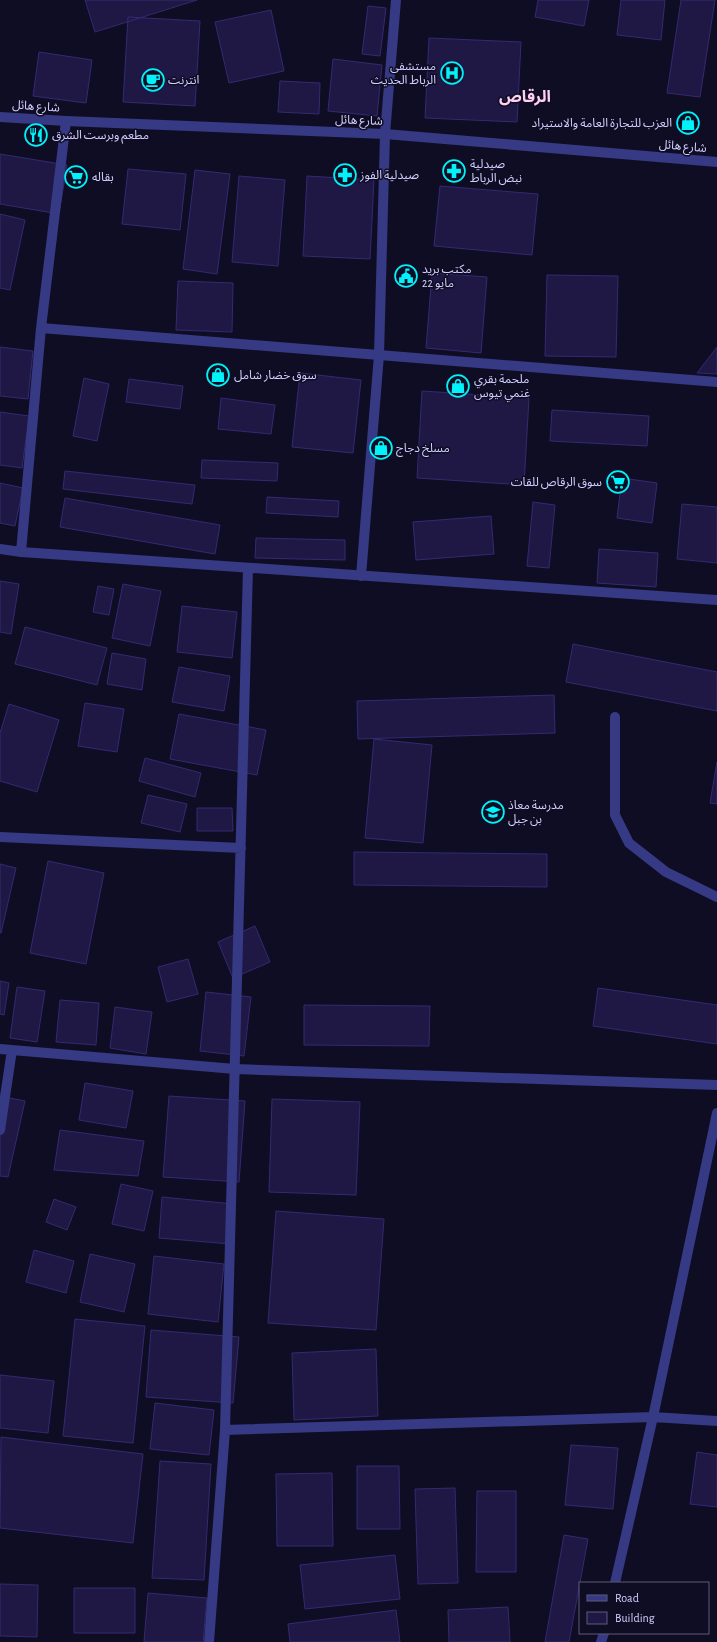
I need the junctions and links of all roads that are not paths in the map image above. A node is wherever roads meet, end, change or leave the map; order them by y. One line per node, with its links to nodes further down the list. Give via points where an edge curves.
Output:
1 (396, 0): 4 (street)
2 (0, 117): 3 (street, شارع هائل)
3 (66, 121): 4 (street, شارع هائل); 6 (street)
4 (385, 134): 5 (street, شارع هائل); 7 (street)
5 (717, 162)
6 (41, 328): 7 (street); 10 (street)
7 (379, 355): 8 (street); 12 (street)
8 (717, 382)
9 (0, 550): 10 (street)
10 (21, 552): 11 (street)
11 (248, 568): 12 (street); 16 (street)
12 (361, 576): 13 (street)
13 (717, 600)
14 (615, 717): 17 (street, via 615,815 629,843 666,872)
15 (0, 837): 16 (street)
16 (241, 848): 20 (street)
17 (717, 896)
18 (0, 1049): 19 (street)
19 (12, 1050): 20 (street); 23 (street)
20 (235, 1069): 21 (street); 26 (street)
21 (717, 1085)
22 (717, 1113): 24 (street)
23 (0, 1130)
24 (653, 1417): 25 (street); 26 (street); 27 (street)
25 (717, 1421)
26 (225, 1430): 28 (street)
27 (615, 1582)
28 (209, 1642)

